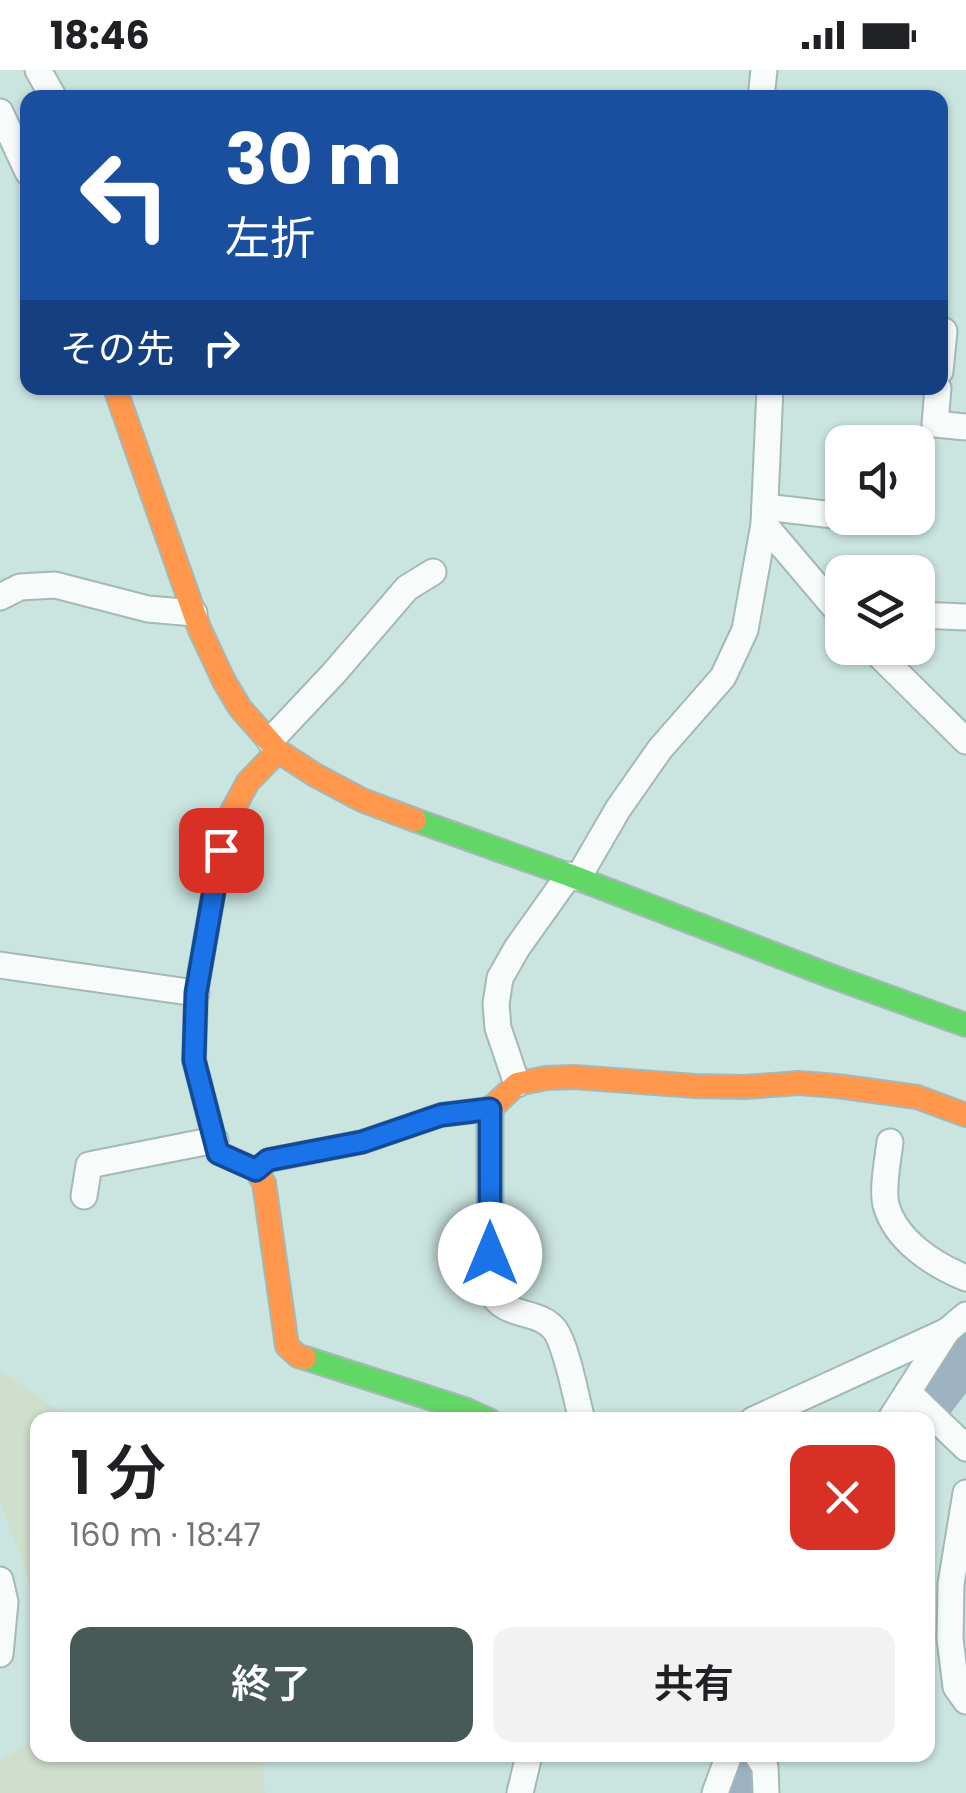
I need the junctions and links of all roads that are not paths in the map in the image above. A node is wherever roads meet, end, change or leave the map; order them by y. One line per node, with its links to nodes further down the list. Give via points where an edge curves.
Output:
1 (0, 112): 2 (street)
2 (20, 155)
3 (118, 395): 8 (street)
4 (137, 395): 8 (street, via 143,419)
5 (770, 395): 9 (street)
6 (937, 395): 7 (street, via 935,424)
7 (966, 427)
8 (139, 454): 14 (street)
9 (765, 515): 10 (street); 12 (street); 20 (street, via 746,630 722,676 660,749)
10 (825, 516)
11 (433, 572): 19 (street, via 407,588)
12 (825, 594)
13 (0, 597): 14 (street, via 20,586 55,586)
14 (194, 613): 19 (street, via 224,682)
15 (935, 616): 16 (street)
16 (966, 618)
17 (889, 665): 18 (street)
18 (966, 740)
19 (274, 746): 20 (street, via 362,800); 22 (street, via 230,815)
20 (574, 877): 23 (street); 24 (street, via 500,978 498,1028)
21 (0, 964): 22 (street)
22 (196, 993): 27 (street, via 194,1060)
23 (966, 1025)
24 (517, 1084): 25 (street); 26 (street, via 574,1077 836,1086 918,1098)
25 (490, 1109): 29 (street, via 441,1115 362,1142 268,1160); 35 (street, via 490,1290 507,1309 554,1328)
26 (966, 1114)
27 (215, 1140): 29 (street, via 218,1153); 30 (street, via 88,1165)
28 (890, 1142): 31 (street, via 886,1204 900,1232 925,1256)
29 (256, 1170): 34 (street, via 264,1183 287,1346 298,1356)
30 (84, 1196)
31 (966, 1278)
32 (957, 1323): 33 (street); 36 (street)
33 (908, 1392): 37 (street); 38 (street)
34 (472, 1412)
35 (580, 1412)
36 (770, 1412)
37 (895, 1412)
38 (929, 1412)
39 (935, 1418): 40 (street)
40 (966, 1448)
41 (966, 1493): 42 (street)
42 (963, 1526): 45 (street, via 950,1639 956,1687)
43 (0, 1580): 44 (street)
44 (0, 1654)
45 (966, 1700)
46 (527, 1762): 49 (street)
47 (727, 1762): 50 (street)
48 (762, 1762): 51 (street)
49 (520, 1793)
50 (714, 1793)
51 (766, 1793)

